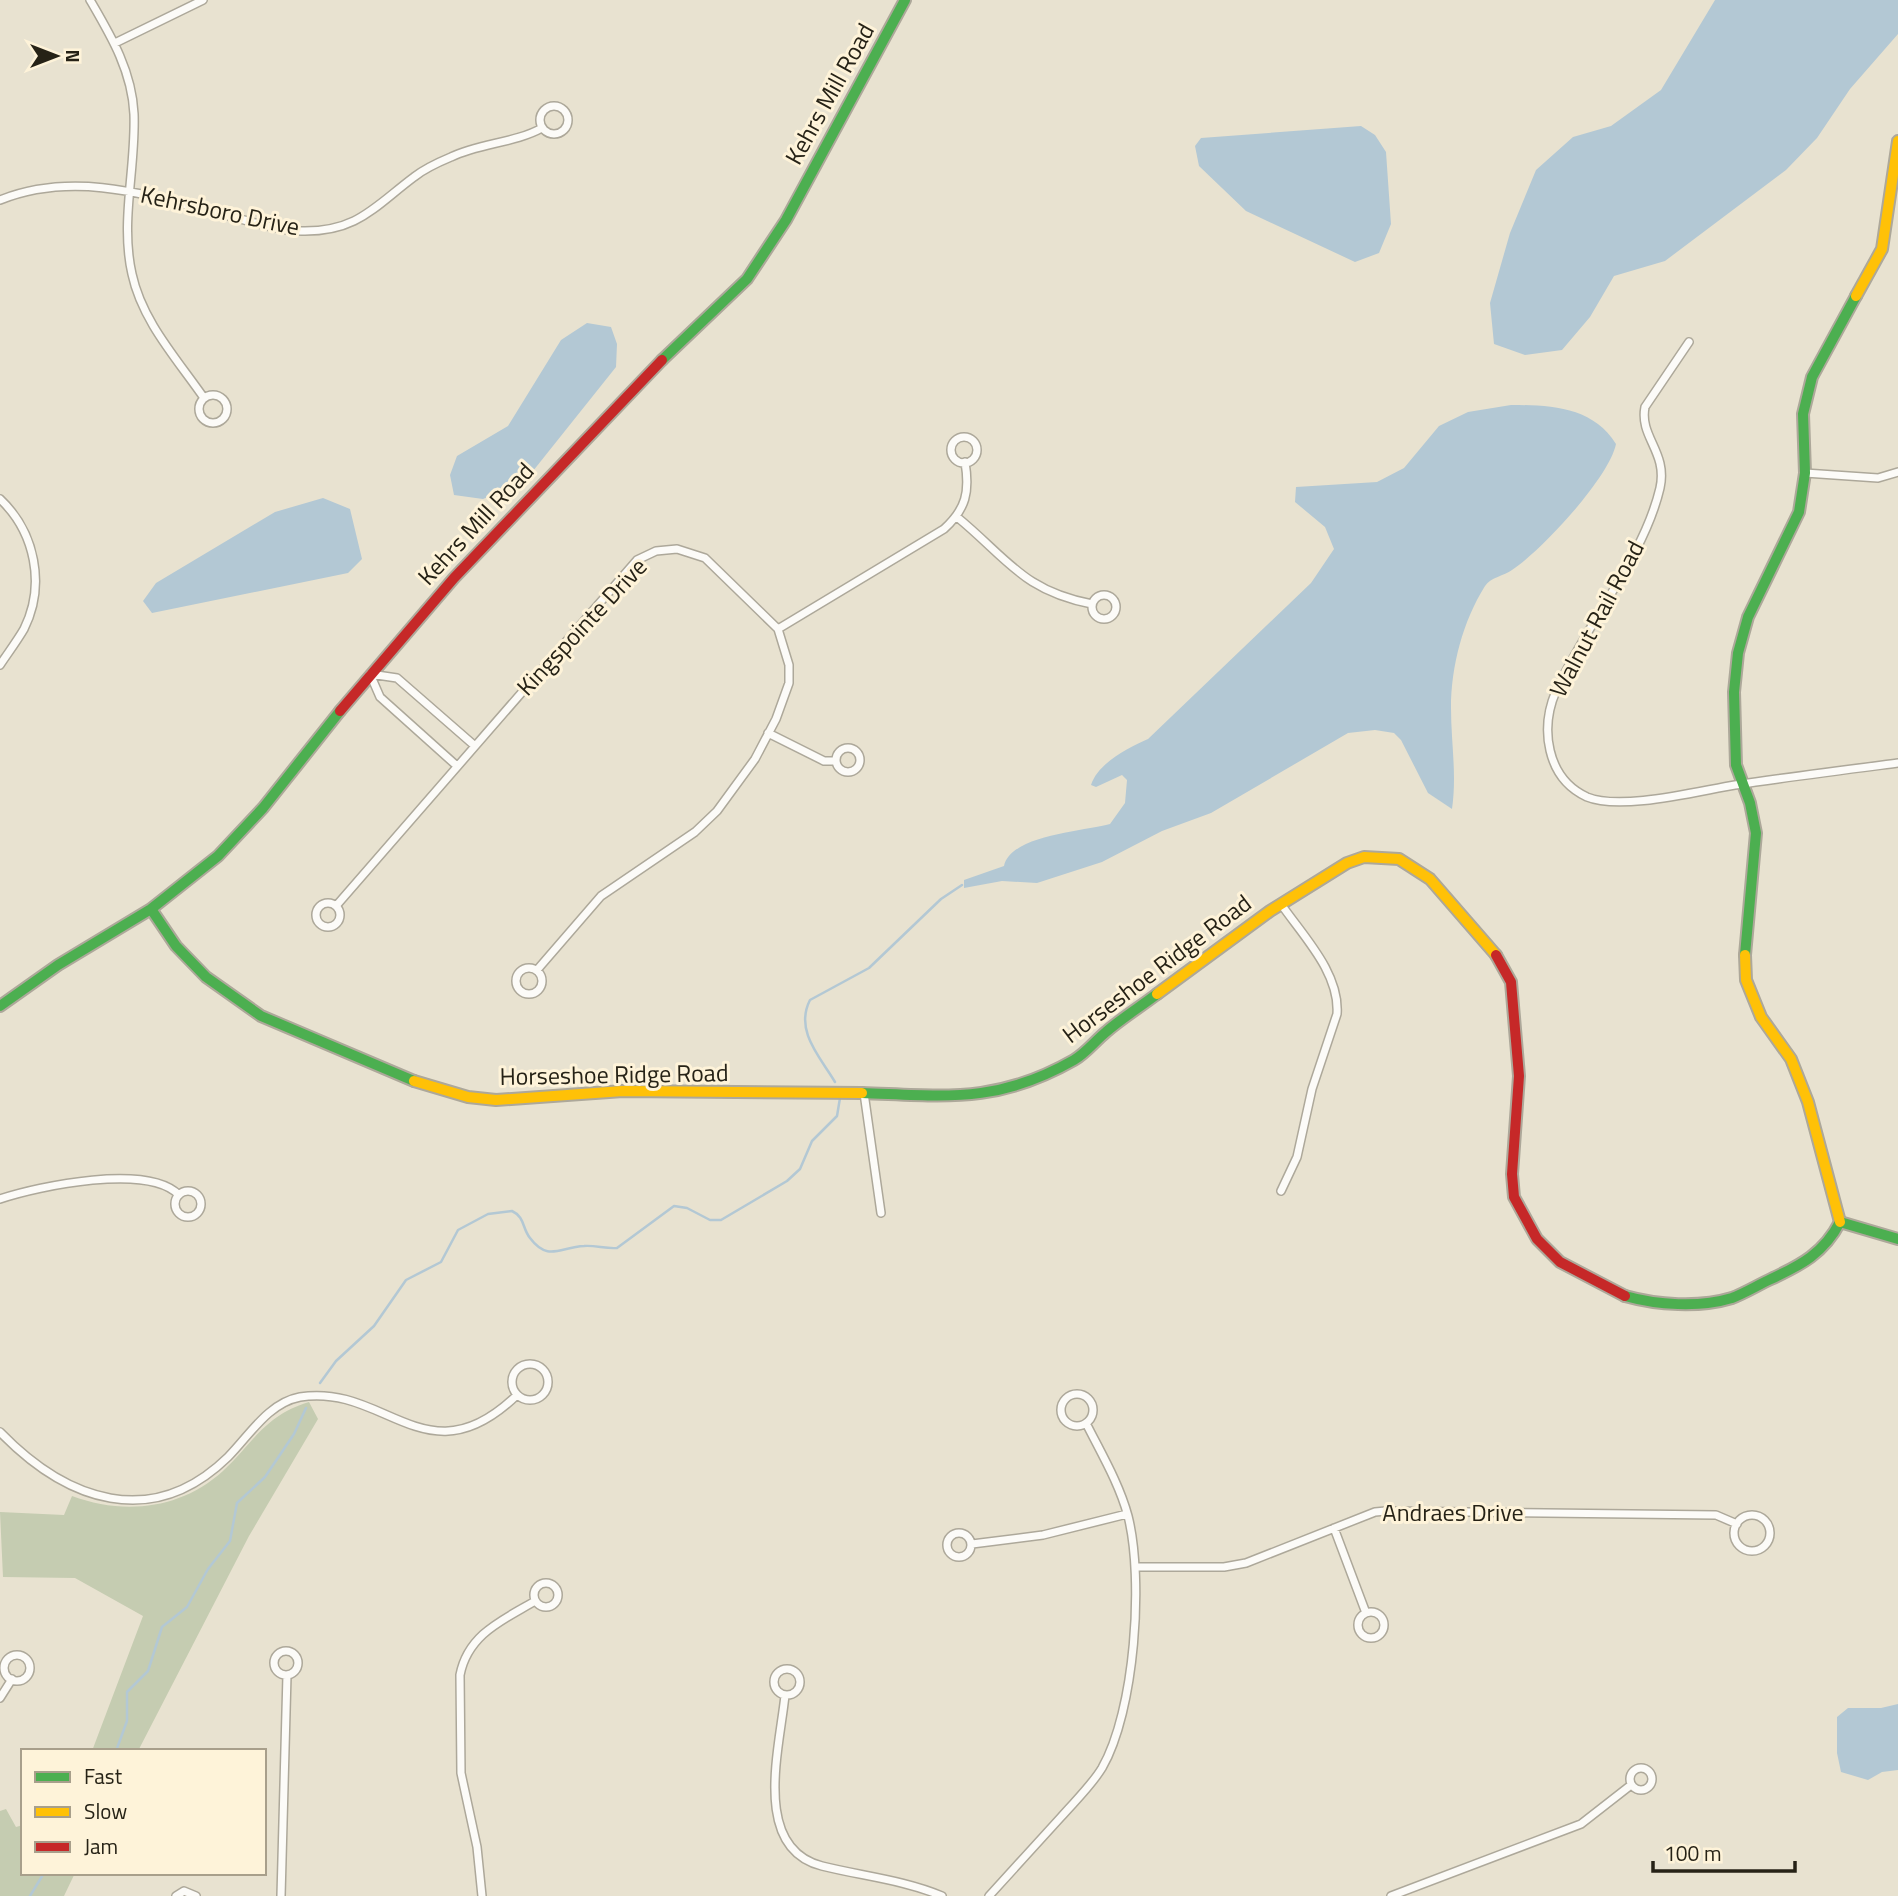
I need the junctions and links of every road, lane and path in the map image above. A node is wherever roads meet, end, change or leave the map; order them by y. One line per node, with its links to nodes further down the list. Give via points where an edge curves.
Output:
1 (90, 0): 4 (street)
2 (203, 0): 4 (street)
3 (905, 0): 19 (street, Kehrs Mill Road, via 782,229 747,279 557,466)
4 (115, 43): 7 (street, via 134,112)
5 (542, 128): 5 (street, Kehrsboro Drive, via 554,134 562,132 568,125 566,112 555,106 546,108 540,120); 7 (street, Kehrsboro Drive, via 450,157 415,175 368,215 340,227 286,230)
6 (1898, 141): 13 (street, via 1882,249 1812,377 1803,414)
7 (130, 192): 8 (street, Kehrsboro Drive, via 72,184 32,189); 10 (street, via 128,252 139,296 158,333)
8 (0, 200)
9 (1689, 342): 25 (street, Walnut Rail Road, via 1644,407 1642,420 1661,457 1653,510 1555,692 1547,743 1564,778 1588,797 1635,801)
10 (204, 398): 10 (street, via 199,410 202,418 214,424 222,421 227,412 223,399 214,395)
11 (965, 463): 15 (street, via 968,494)
12 (1898, 472): 13 (street, via 1878,478)
13 (1805, 473): 25 (street, via 1799,512 1764,579 1738,653 1734,714)
14 (0, 499): 18 (street, via 31,548 35,585 24,629)
15 (957, 517): 16 (street, via 1032,585); 17 (street)
16 (1091, 604)
17 (778, 629): 20 (street, Kingspointe Drive, via 789,665 789,683); 21 (street, Kingspointe Drive, via 705,558 688,550 656,551 625,573)
18 (0, 665)
19 (370, 674): 21 (street, via 397,678); 24 (street, via 380,697); 28 (street, Kehrs Mill Road, via 240,834)
20 (768, 733): 22 (street, via 824,761); 29 (street, Kingspointe Drive, via 717,811 695,832 601,896)
21 (475, 746): 24 (street, Kingspointe Drive)
22 (836, 761)
23 (1898, 763): 25 (street, Walnut Rail Road)
24 (457, 766): 27 (street, Kingspointe Drive)
25 (1741, 785): 36 (street, via 1756,833 1744,939 1746,980 1761,1017 1791,1059)
26 (1281, 904): 31 (street, Horseshoe Ridge Road, via 1107,1031 1076,1059 1023,1085 951,1098); 32 (street, via 1327,971 1338,1002 1297,1157); 36 (street, Horseshoe Ridge Road, via 1346,863 1364,857 1399,859 1430,879 1492,948 1511,982 1517,1023 1514,1197 1537,1239 1560,1262 1596,1283 1646,1302 1685,1304 1731,1298 1813,1258)
27 (335, 906)
28 (151, 909): 30 (street, Kehrs Mill Road); 31 (street, Horseshoe Ridge Road, via 176,946 206,977 261,1016 405,1078 468,1097 496,1100 623,1091)
29 (537, 970)
30 (0, 1006)
31 (864, 1093): 35 (street)
32 (1281, 1191)
33 (179, 1195): 34 (street, via 171,1186 156,1182 96,1180 39,1187)
34 (0, 1199)
35 (881, 1213)
36 (1840, 1222): 37 (street)
37 (1898, 1239)
38 (517, 1395): 38 (street, via 528,1400 544,1394 549,1382 541,1367 525,1364 516,1370 512,1386); 40 (street, via 481,1424 443,1431 411,1427 343,1399 313,1396 289,1400 262,1419 211,1473 173,1494 135,1501 110,1499 72,1486)
39 (1086, 1423): 39 (street, via 1093,1411 1091,1401 1078,1394 1068,1397 1062,1406 1063,1417 1073,1425); 41 (street)
40 (0, 1432)
41 (1127, 1514): 44 (street, via 1043,1535); 45 (street)
42 (1737, 1524): 42 (street, Andraes Drive, via 1735,1540 1742,1548 1758,1551 1767,1545 1770,1528 1763,1518 1752,1515); 43 (street, Andraes Drive, via 1716,1515 1387,1511)
43 (1334, 1528): 45 (street, Andraes Drive, via 1247,1563); 47 (street)
44 (972, 1544)
45 (1135, 1567): 58 (street, via 1127,1689 1104,1765)
46 (535, 1601): 56 (street, via 480,1636 464,1659 460,1675 461,1773)
47 (1366, 1613)
48 (287, 1675): 55 (street)
49 (12, 1679): 51 (street)
50 (785, 1695): 57 (street, via 776,1810 782,1837 790,1848 820,1866)
51 (0, 1698)
52 (1631, 1785): 59 (street, via 1581,1824)
53 (176, 1896): 54 (street, via 187,1891)
54 (195, 1896)
55 (281, 1896)
56 (482, 1896)
57 (942, 1896)
58 (989, 1896)
59 (1391, 1896)

